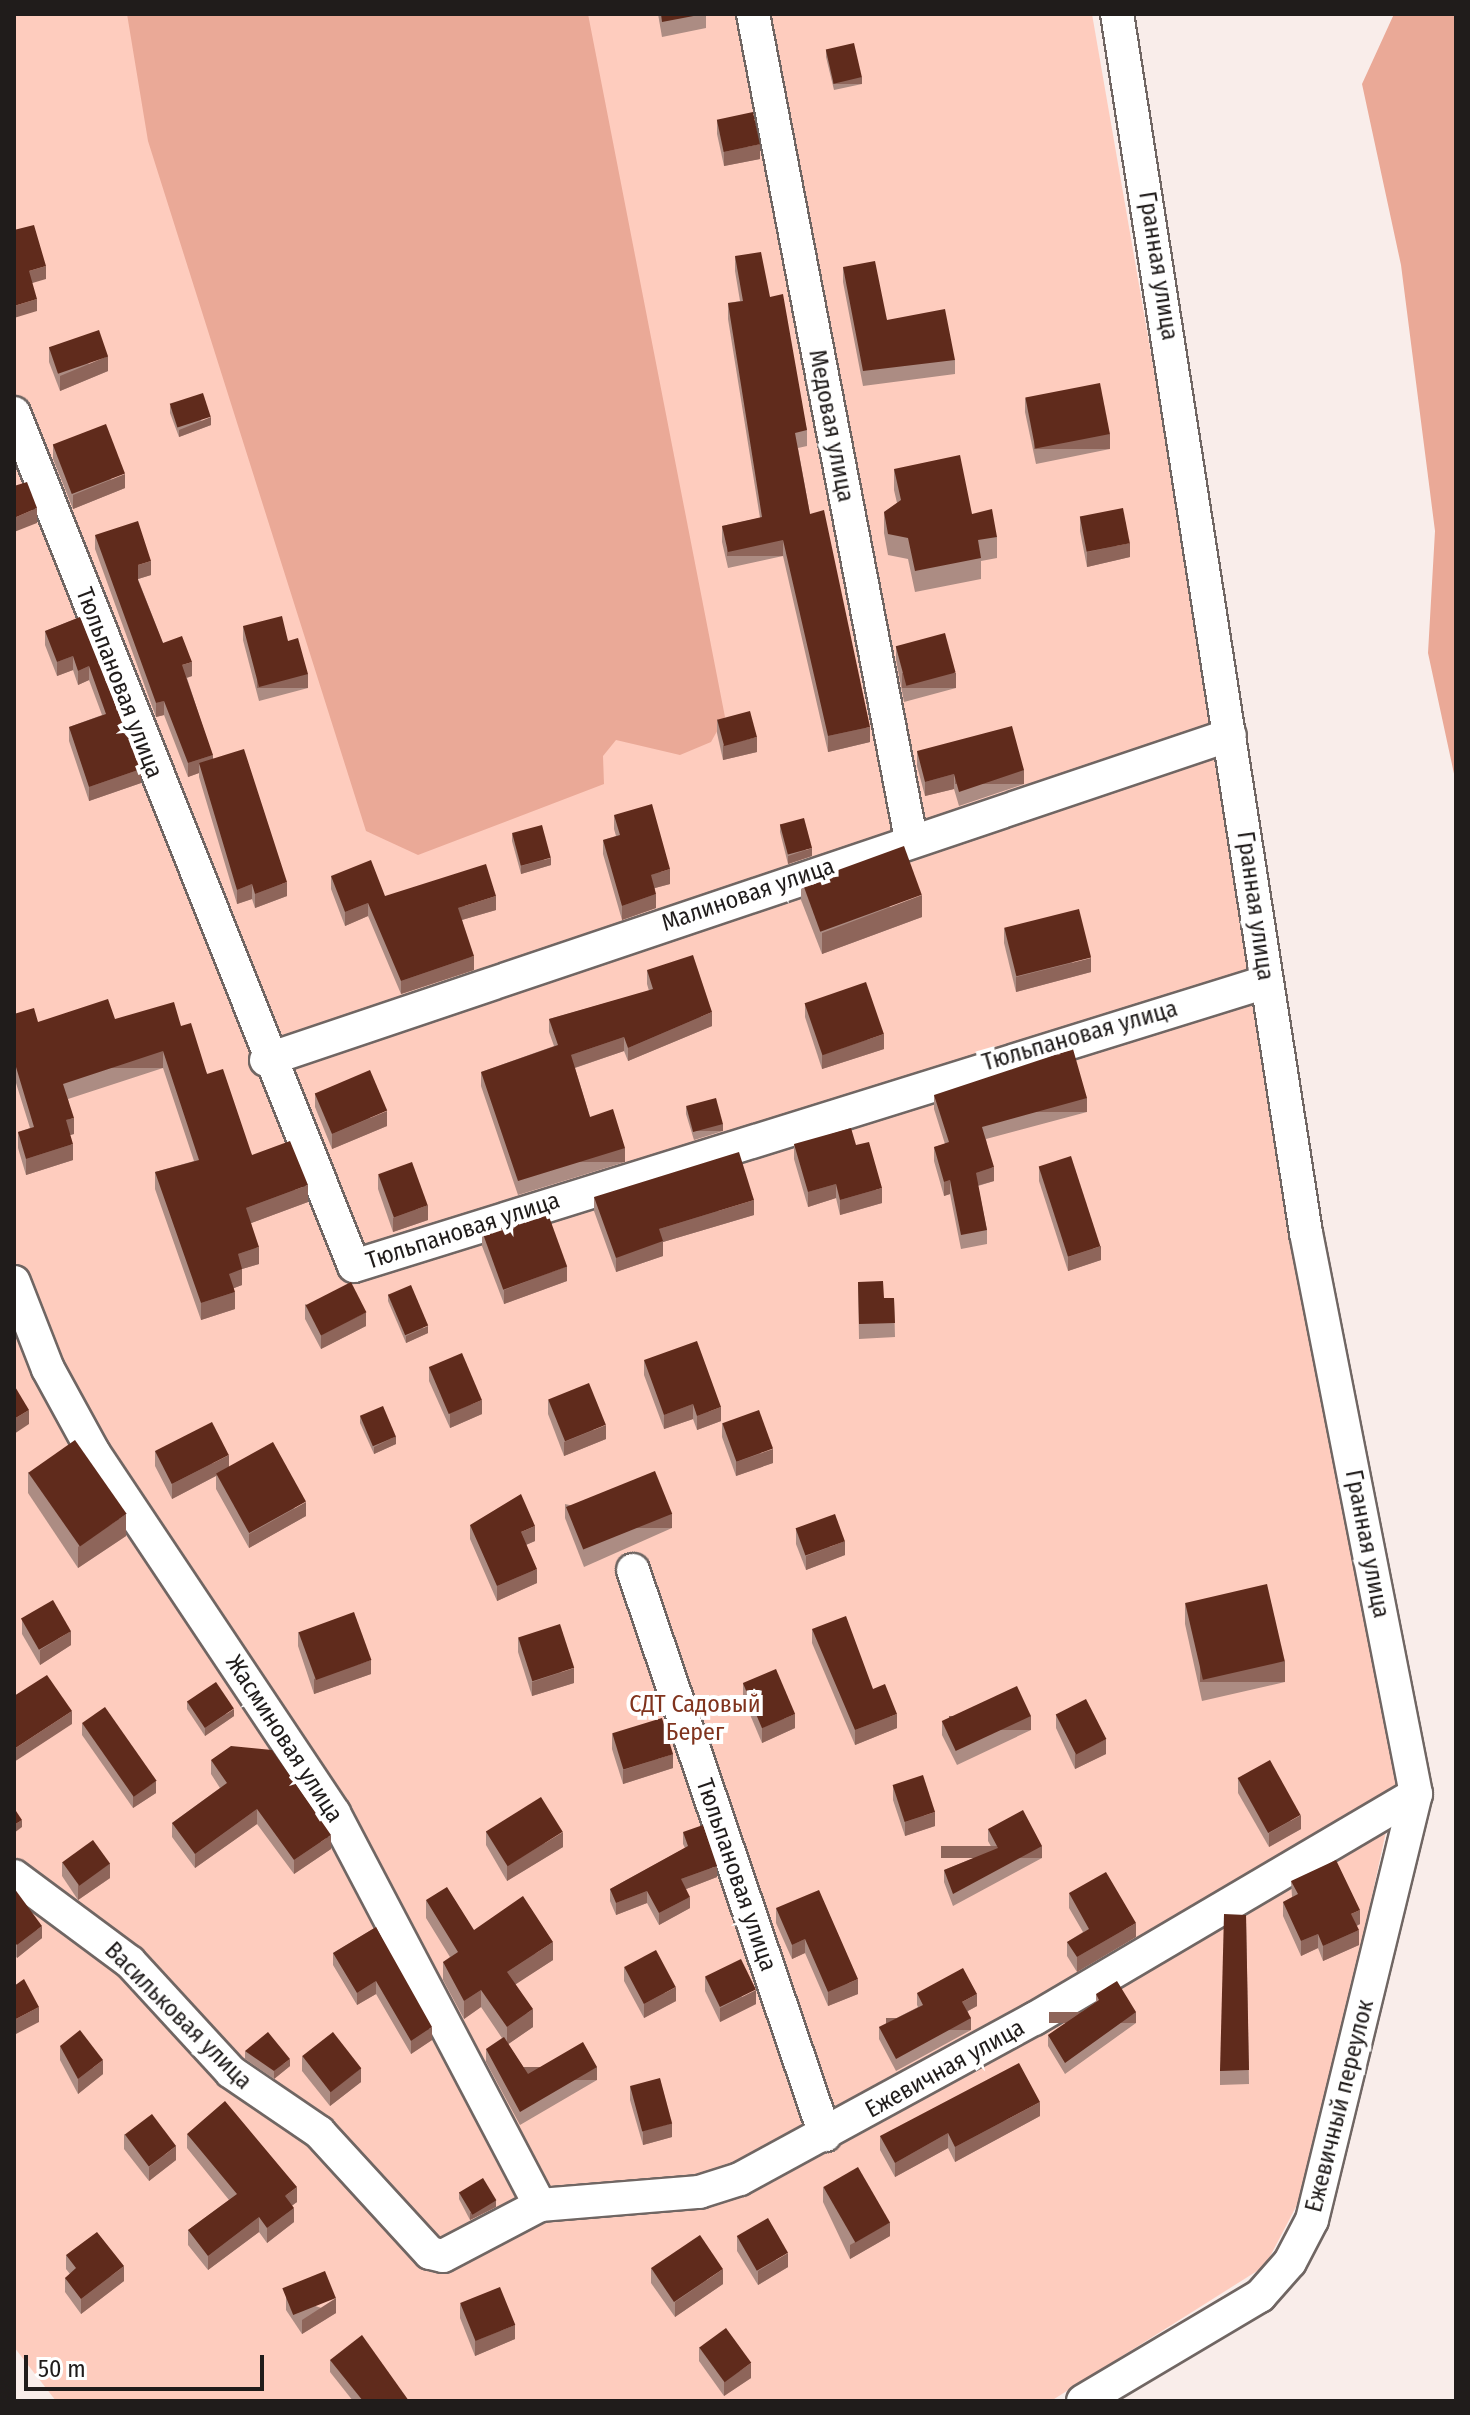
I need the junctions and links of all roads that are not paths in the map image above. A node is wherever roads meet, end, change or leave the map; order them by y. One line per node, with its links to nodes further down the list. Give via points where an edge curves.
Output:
1 (753, 14): 5 (street, Медовая улица)
2 (1117, 14): 4 (street, Гранная улица)
3 (14, 413): 7 (street, Тюльпановая улица)
4 (1230, 735): 5 (street, Малиновая улица); 6 (street, Гранная улица)
5 (911, 839): 7 (street, Малиновая улица)
6 (1266, 982): 7 (street, Тюльпановая улица, via 610,1181 362,1269 354,1266); 10 (street, Гранная улица, via 1306,1233)
7 (266, 1060)
8 (14, 1282): 13 (street, Жасминовая улица, via 48,1369 94,1453 334,1813)
9 (633, 1570): 12 (street, Тюльпановая улица)
10 (1416, 1794): 12 (street, Ежевичная улица); 15 (street, Ежевичный переулок, via 1312,2220 1290,2262 1260,2296)
11 (14, 1876): 14 (street, Васильковая улица, via 130,1962 231,2072 319,2132 430,2253)
12 (825, 2135): 13 (street, Ежевичная улица, via 699,2192)
13 (540, 2205): 14 (street, Ежевичная улица)
14 (443, 2256)
15 (1083, 2401)

